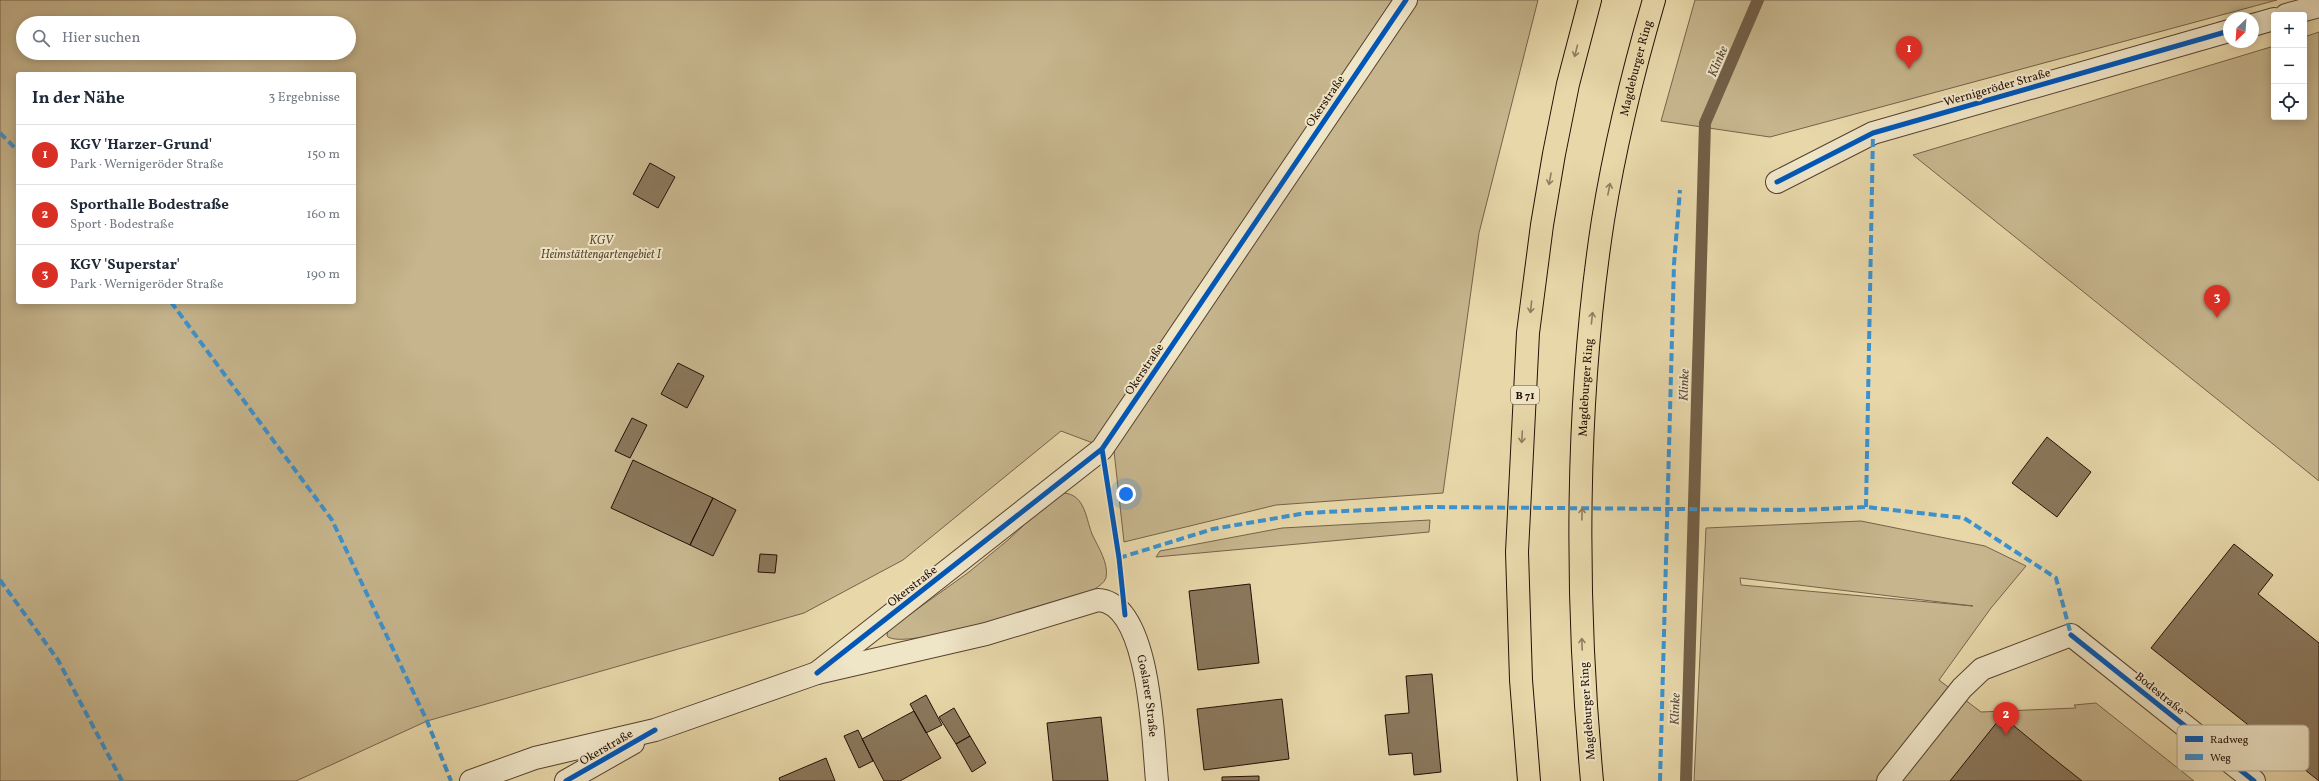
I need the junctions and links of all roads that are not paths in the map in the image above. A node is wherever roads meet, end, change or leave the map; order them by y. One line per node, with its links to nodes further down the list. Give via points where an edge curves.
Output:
1 (1406, 0): 11 (street, Okerstraße, via 1102,449)
2 (1654, 0): 19 (highway, Magdeburger Ring, one-way to 2, via 1584,699 1581,585 1582,469 1588,351 1603,219 1637,63)
3 (1587, 4): 18 (highway, B 71, one-way to 18, via 1552,168 1528,333 1517,574 1521,680)
4 (2319, 6): 5 (street)
5 (2297, 12)
6 (2271, 19): 7 (street)
7 (2259, 22)
8 (2223, 33): 9 (street, Wernigeröder Straße, via 1873,133)
9 (1777, 182)
10 (1125, 615): 11 (street, Okerstraße, via 1113,604 1098,600 986,634); 17 (street, Goslarer Straße, via 1139,646 1147,682)
11 (817, 673): 13 (street, Okerstraße)
12 (2184, 725): 20 (street, Bodestraße, via 2071,635 1982,669 1962,688)
13 (655, 730): 15 (street, Okerstraße, via 535,758); 16 (street, Okerstraße)
14 (2241, 771): 21 (street, Bodestraße)
15 (471, 781)
16 (566, 781)
17 (1157, 781)
18 (1529, 781)
19 (1592, 781)
20 (1888, 781)
21 (2254, 781)

